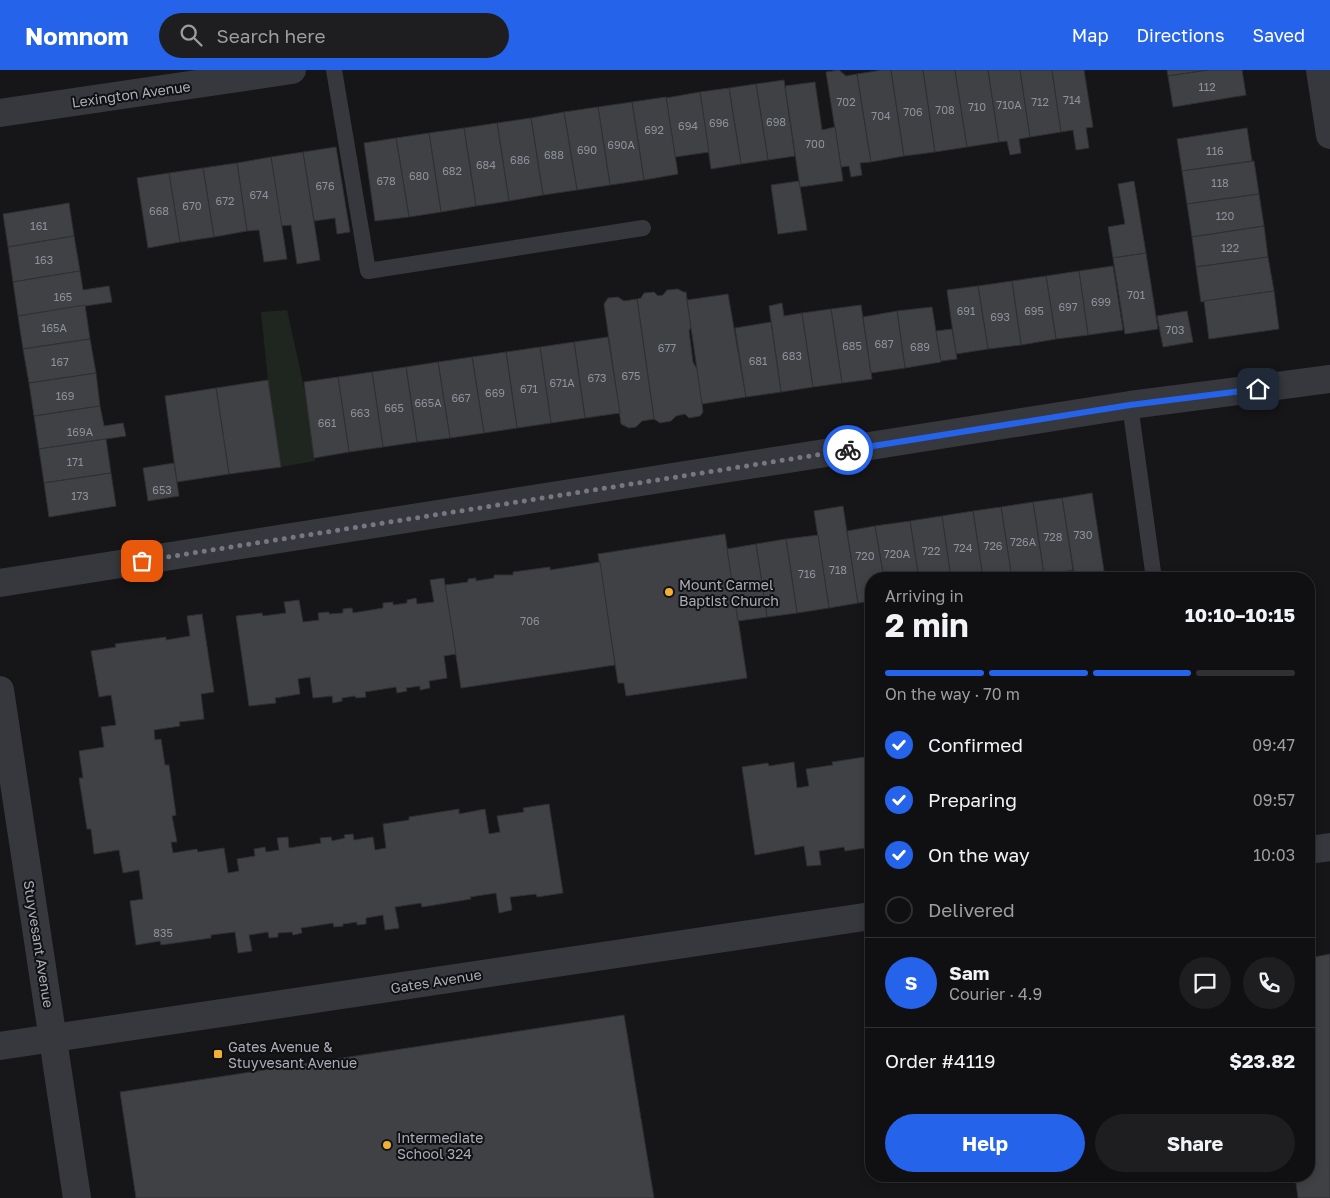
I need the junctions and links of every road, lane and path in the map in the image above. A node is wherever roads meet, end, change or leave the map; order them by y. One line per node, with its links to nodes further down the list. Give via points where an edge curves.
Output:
1 (292, 70): 4 (street, Lexington Avenue)
2 (334, 70): 6 (lane, via 368,271)
3 (1320, 70): 5 (street)
4 (0, 113)
5 (1330, 135)
6 (643, 228)
7 (1330, 379): 8 (street)
8 (1130, 405): 9 (lane); 10 (street)
9 (1153, 572)
10 (0, 583)
11 (0, 690): 15 (street, Stuyvesant Avenue)
12 (1330, 847): 13 (street)
13 (1315, 849)
14 (865, 917): 15 (street, Gates Avenue)
15 (53, 1038): 16 (street, Gates Avenue); 17 (street, Stuyvesant Avenue)
16 (0, 1046)
17 (78, 1198)

